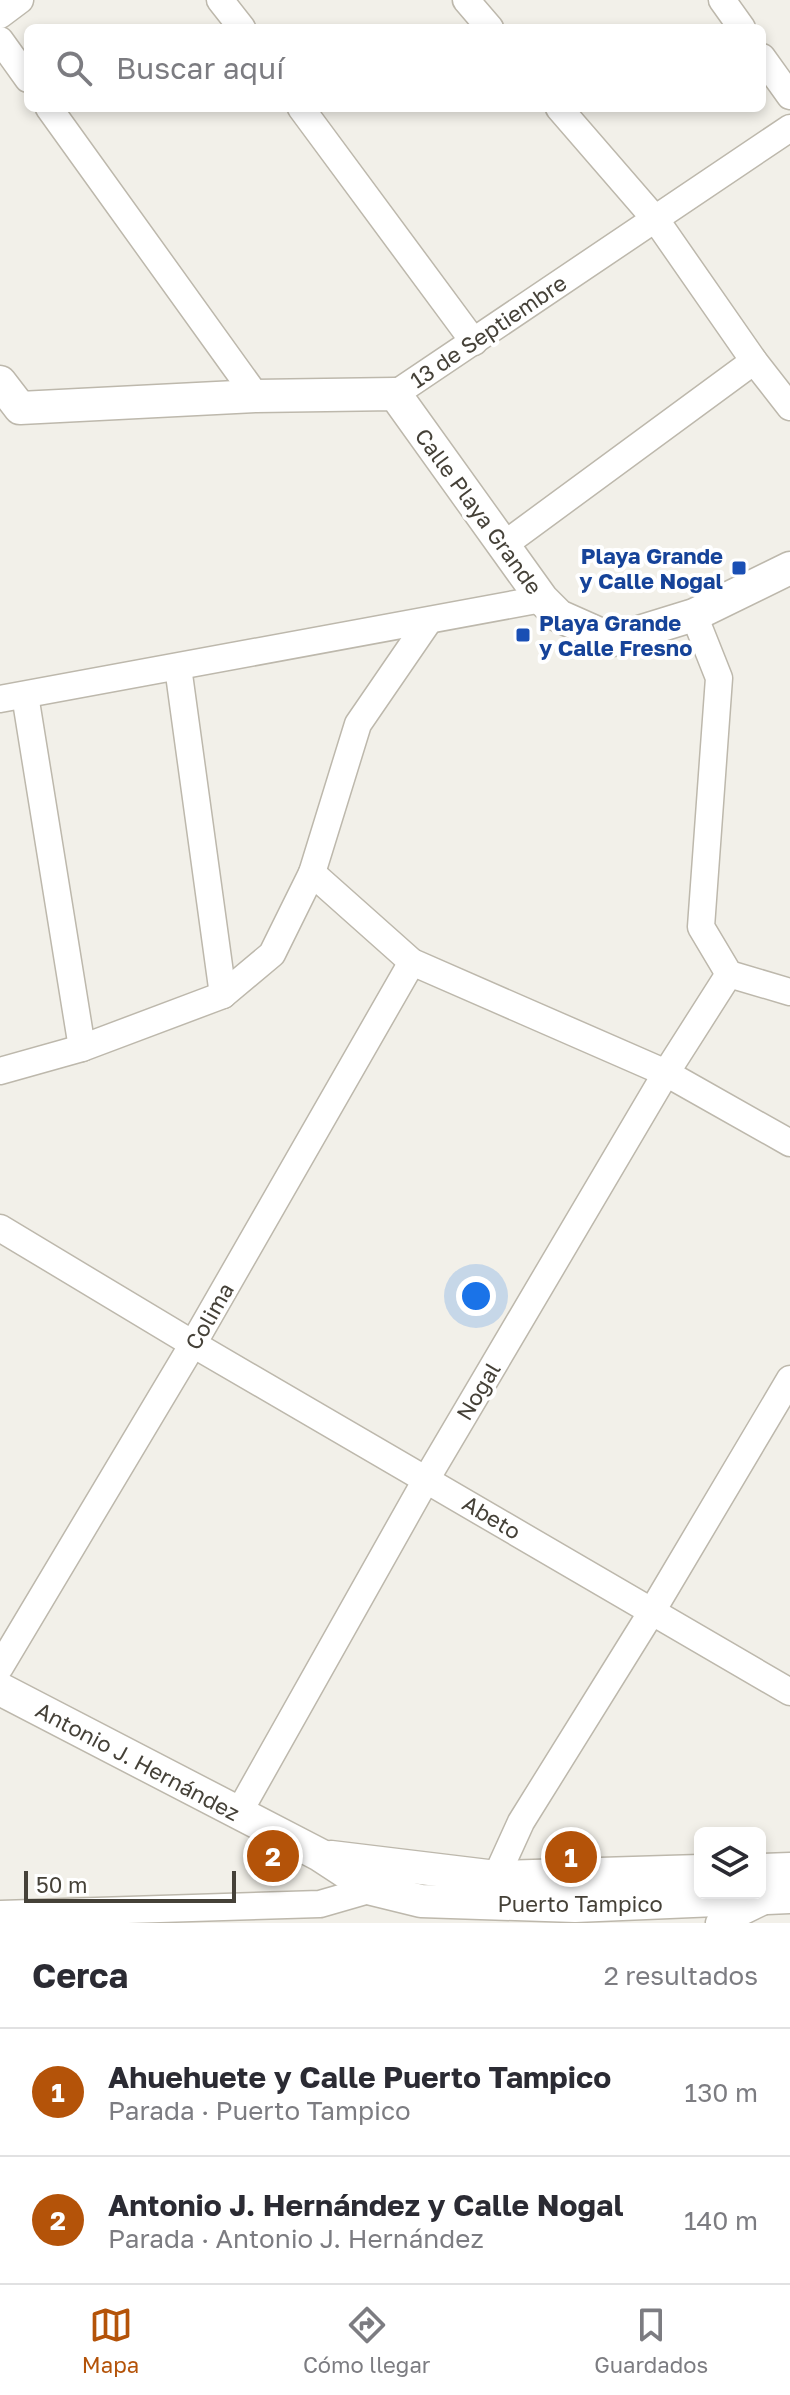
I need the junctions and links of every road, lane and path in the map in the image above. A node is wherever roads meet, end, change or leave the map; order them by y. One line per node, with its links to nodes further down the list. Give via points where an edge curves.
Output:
1 (20, 0): 5 (street)
2 (220, 0): 6 (street)
3 (466, 0): 7 (street)
4 (722, 0): 8 (street)
5 (0, 15)
6 (239, 24)
7 (487, 24)
8 (739, 24)
9 (0, 40): 11 (street)
10 (766, 63): 12 (street)
11 (24, 73)
12 (790, 96)
13 (52, 112): 22 (street)
14 (304, 112): 18 (street)
15 (562, 112): 17 (street)
16 (790, 128): 17 (street, 13 de Septiembre)
17 (656, 220): 18 (street, 13 de Septiembre); 19 (street)
18 (474, 342): 21 (street, 13 de Septiembre)
19 (754, 361): 23 (street); 25 (street)
20 (0, 382): 24 (street)
21 (395, 394): 22 (street, 13 de Septiembre); 25 (street, Calle Playa Grande)
22 (256, 396): 24 (street, 13 de Septiembre)
23 (790, 407)
24 (10, 410)
25 (505, 544): 27 (street, Calle Playa Grande)
26 (790, 568): 28 (street, Calle Playa Grande)
27 (542, 599): 28 (street, Calle Playa Grande, via 559,616 613,640); 29 (street)
28 (694, 615): 34 (street, via 719,678 701,927)
29 (428, 622): 30 (street); 32 (street, via 358,724)
30 (178, 667): 31 (street); 36 (street)
31 (12, 697): 37 (street)
32 (312, 873): 33 (street); 36 (street, via 272,954)
33 (412, 962): 39 (street); 42 (street, Colima)
34 (729, 974): 35 (street); 39 (street, Nogal)
35 (790, 992)
36 (223, 995): 37 (street)
37 (82, 1048): 38 (street)
38 (0, 1071)
39 (666, 1073): 40 (street); 44 (street, Nogal)
40 (790, 1143)
41 (0, 1228): 42 (street, Abeto)
42 (193, 1344): 44 (street, Abeto); 46 (street, Colima)
43 (790, 1379): 45 (street)
44 (427, 1478): 45 (street, Abeto); 49 (street, Nogal)
45 (651, 1613): 48 (street, Abeto); 53 (street, via 521,1822)
46 (0, 1667)
47 (0, 1689): 49 (street, Antonio J. Hernández)
48 (790, 1692)
49 (238, 1814): 52 (street, Antonio J. Hernández)
50 (790, 1869): 54 (street, Puerto Tampico)
51 (694, 1871): 53 (street, Puerto Tampico)
52 (377, 1877): 53 (street, Puerto Tampico); 54 (street, Puerto Tampico, via 421,1901 575,1906); 55 (street, via 320,1904)
53 (496, 1877)
54 (777, 1886): 56 (street)
55 (0, 1914)
56 (719, 1923)

